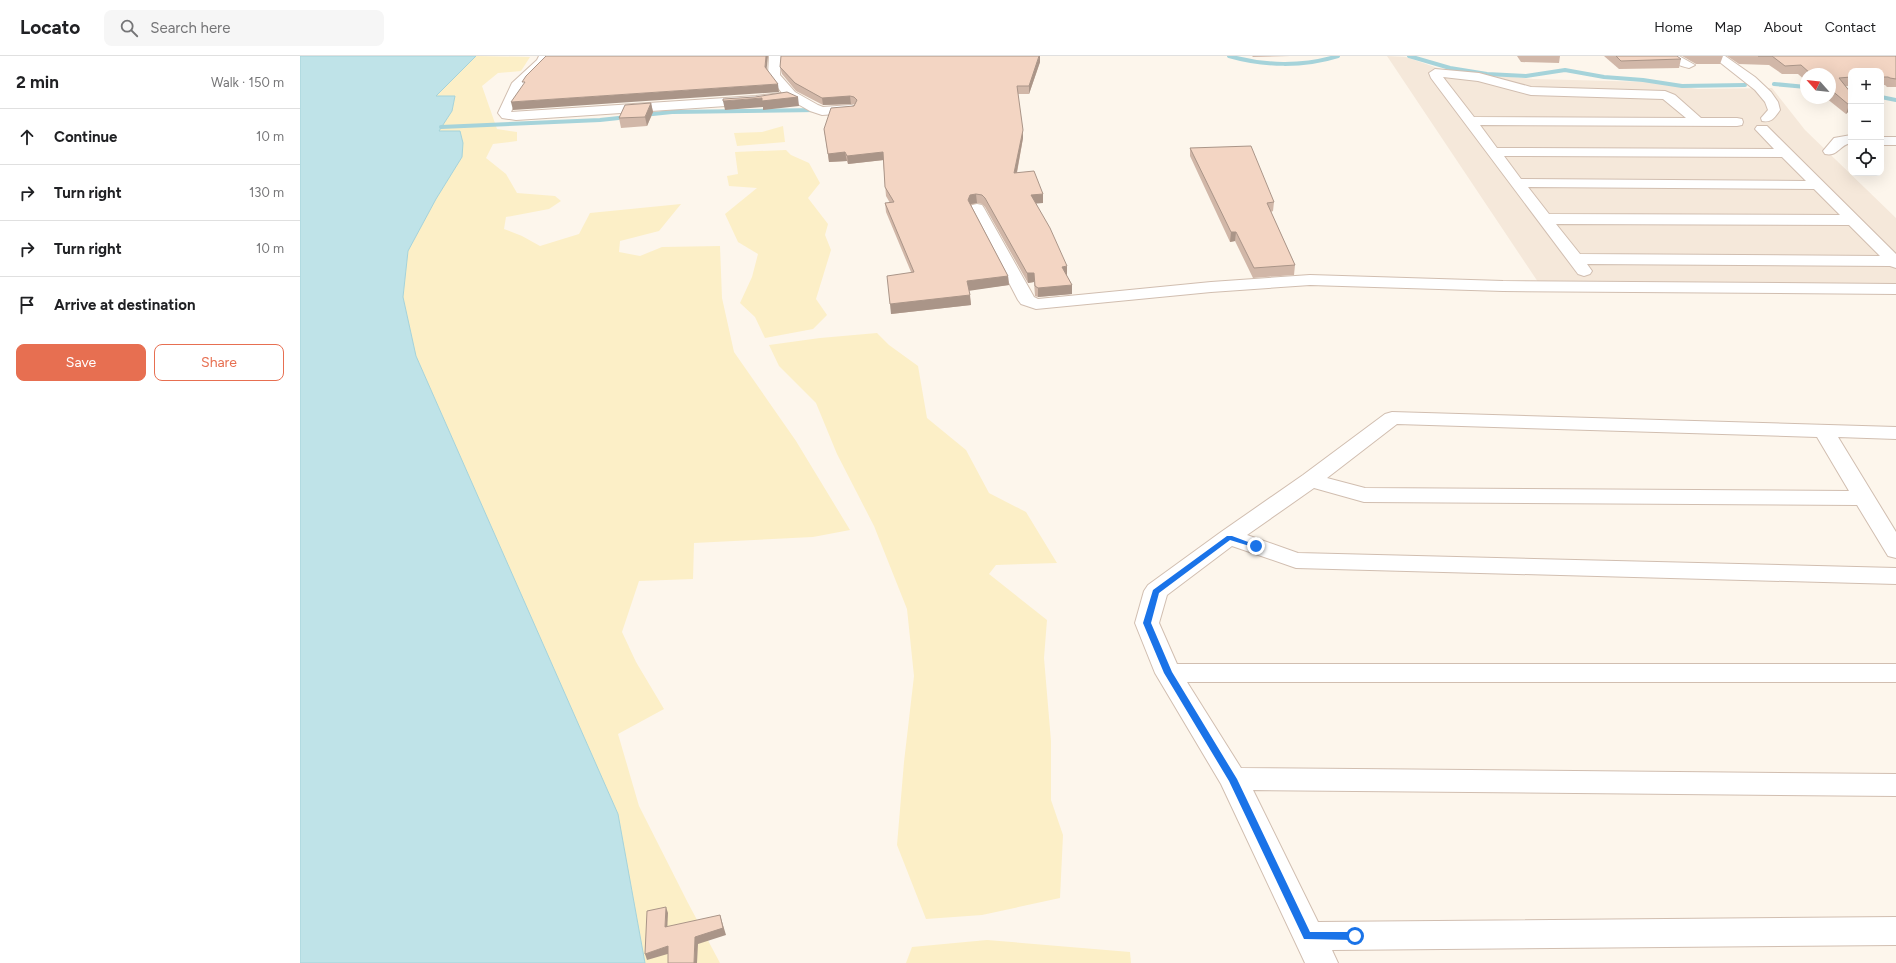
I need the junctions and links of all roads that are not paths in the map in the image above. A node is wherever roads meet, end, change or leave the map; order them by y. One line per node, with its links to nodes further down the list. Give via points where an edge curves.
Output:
1 (544, 56): 8 (street, via 542,62 516,86 504,113 507,115)
2 (775, 56): 7 (street, via 774,75)
3 (1672, 56): 5 (street)
4 (1718, 56): 10 (street, via 1766,93 1773,103 1774,110)
5 (1689, 65)
6 (659, 94): 8 (street)
7 (791, 95): 8 (street, via 756,100); 9 (street, via 818,110)
8 (650, 107)
9 (851, 109)
10 (1759, 119): 13 (street, via 1744,126); 13 (street, via 1736,117); 19 (street)
11 (1470, 121): 12 (street); 12 (street, via 1435,73 1479,78 1525,95 1665,95); 18 (street)
12 (1698, 122): 13 (street)
13 (1737, 122)
14 (1848, 140): 17 (street, via 1839,141)
15 (1884, 141): 16 (street)
16 (1896, 141)
17 (1830, 151)
18 (1493, 152): 19 (street); 20 (street)
19 (1787, 153): 21 (street)
20 (1517, 183): 21 (street); 23 (street)
21 (1819, 185): 24 (street)
22 (977, 208): 26 (street, via 1026,299 1036,304 1310,280 1503,286)
23 (1544, 219): 24 (street); 25 (street, via 1579,265)
24 (1853, 220): 25 (street)
25 (1895, 262)
26 (1896, 289)
27 (1824, 431): 28 (street); 29 (street, via 1392,418); 30 (street)
28 (1896, 433)
29 (1311, 480): 30 (street, via 1364,495); 31 (street)
30 (1864, 498): 32 (street)
31 (1229, 537): 33 (street, via 1296,560); 34 (street, via 1156,591 1147,623)
32 (1896, 551)
33 (1896, 576)
34 (1168, 673): 35 (street); 36 (street)
35 (1896, 673)
36 (1233, 779): 37 (street); 39 (street)
37 (1896, 786)
38 (1896, 931): 39 (street)
39 (1315, 950)

